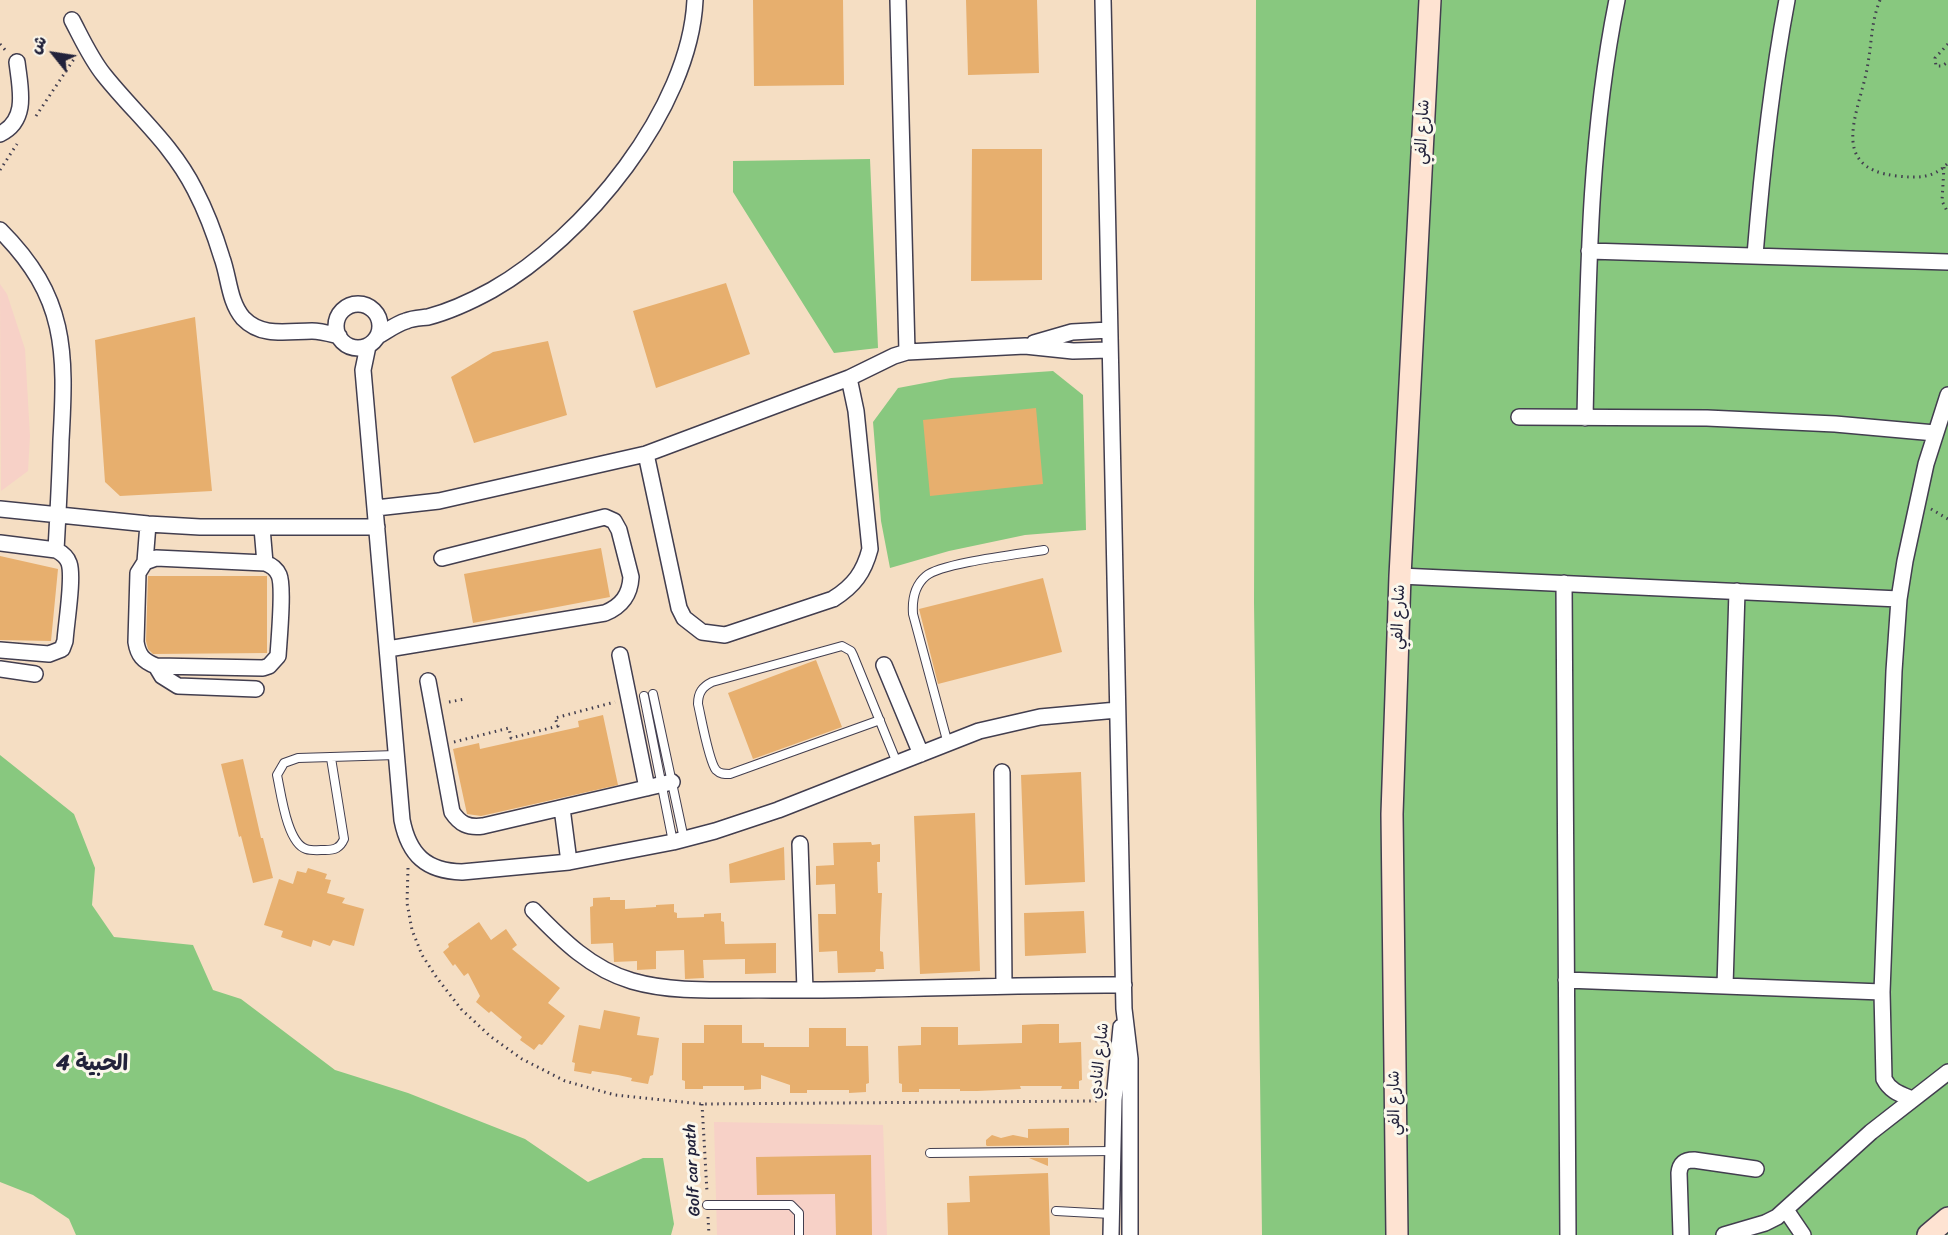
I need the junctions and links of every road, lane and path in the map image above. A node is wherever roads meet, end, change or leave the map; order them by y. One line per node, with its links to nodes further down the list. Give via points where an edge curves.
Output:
1 (694, 0): 26 (street, via 688,45 663,108 625,167 593,206 535,261 494,289 451,310)
2 (898, 0): 33 (street)
3 (1103, 0): 27 (street)
4 (1430, 0): 53 (street, شارع الفي)
5 (1617, 0): 21 (street, via 1600,102)
6 (1787, 0): 22 (street, via 1769,113)
7 (1880, 0): 17 (path, via 1856,105 1852,141 1856,152 1861,162 1880,174 1921,178)
8 (72, 20): 9 (street)
9 (84, 44): 13 (path); 28 (street, via 103,74 158,134 189,180 208,219 235,305 243,317 269,332)
10 (1948, 44): 12 (path, via 1935,58 1936,66)
11 (17, 62): 14 (street, via 20,110 12,126)
12 (1948, 62)
13 (32, 121)
14 (0, 134)
15 (19, 141): 18 (path)
16 (1948, 163): 17 (path)
17 (1944, 168): 19 (path, via 1942,201)
18 (0, 170)
19 (1948, 213)
20 (0, 230): 43 (street, via 39,278 62,344)
21 (1589, 250): 22 (street); 38 (street)
22 (1755, 255): 23 (street)
23 (1948, 262)
24 (378, 316): 25 (street, via 360,304 346,308); 26 (street); 30 (street, via 380,329)
25 (338, 319): 28 (street); 29 (street)
26 (406, 321): 30 (street)
27 (1109, 330): 31 (street, via 1072,332); 32 (street)
28 (315, 331): 29 (street)
29 (344, 341): 30 (street, via 362,348); 34 (street)
30 (373, 341): 34 (street)
31 (1025, 346): 32 (street); 33 (street)
32 (1109, 350): 68 (street)
33 (907, 352): 35 (street)
34 (363, 370): 41 (street)
35 (849, 378): 40 (street); 40 (street, via 870,549 858,579 833,599 725,635 702,632 692,626 679,608)
36 (1948, 395): 39 (street)
37 (1519, 417): 38 (street)
38 (1585, 418): 39 (street, via 1707,417)
39 (1935, 433): 56 (street)
40 (646, 454): 41 (street, via 439,501)
41 (376, 508): 45 (street)
42 (0, 509): 43 (street)
43 (58, 515): 44 (street); 48 (street)
44 (148, 524): 46 (street); 51 (street)
45 (377, 527): 46 (street); 57 (street)
46 (262, 528): 52 (street)
47 (0, 543): 48 (street)
48 (56, 550): 58 (street, via 65,556 70,567 64,645 49,654)
49 (1044, 550): 70 (lane, via 935,570 914,593 913,614)
50 (442, 558): 57 (street, via 605,517 614,521 619,530 631,577 628,593 619,605 605,613)
51 (145, 562): 52 (street, via 156,558); 61 (street, via 138,573 136,642 141,658)
52 (265, 563): 61 (street, via 276,570 280,582 278,656 274,662 263,668)
53 (1400, 576): 54 (street); 108 (street, شارع الفي, via 1392,814)
54 (1564, 583): 55 (street); 84 (street)
55 (1737, 591): 56 (street); 87 (street)
56 (1899, 599): 89 (street)
57 (388, 649): 73 (street)
58 (0, 650)
59 (620, 655): 67 (street)
60 (884, 665): 72 (street)
61 (156, 666): 65 (street, via 162,676 178,686)
62 (0, 669): 63 (street)
63 (35, 674)
64 (428, 681): 71 (street)
65 (256, 689)
66 (653, 694): 77 (lane)
67 (636, 697): 71 (path, via 555,718 558,726 511,738 509,728); 77 (street)
68 (1117, 710): 70 (street, via 1020,721); 85 (street)
69 (880, 720): 69 (lane, via 854,655 842,646 712,682 698,697 712,764 724,774); 75 (lane)
70 (948, 744): 72 (street)
71 (441, 746): 78 (street, via 452,812 464,825 483,826)
72 (921, 754): 75 (street)
73 (396, 755): 74 (lane); 81 (street, via 402,820)
74 (330, 758): 74 (lane, via 291,759 278,775 290,832 306,849 332,850 344,839)
75 (897, 763): 79 (street, via 778,810)
76 (1002, 772): 86 (street)
77 (660, 785): 78 (street); 79 (lane)
78 (562, 808): 82 (street)
79 (678, 840): 82 (street)
80 (800, 844): 88 (street)
81 (411, 848): 82 (street, via 420,859 447,872); 94 (path, via 406,875 407,903 422,955 461,1009 490,1036 522,1059 565,1081 615,1095)
82 (569, 862)
83 (533, 910): 88 (street, via 582,956 631,981 685,989)
84 (1566, 980): 87 (street); 109 (street)
85 (1124, 985): 86 (street); 90 (street)
86 (1004, 986): 88 (street)
87 (1725, 986): 89 (street)
88 (805, 990)
89 (1882, 992): 92 (street, via 1884,1079 1894,1091)
90 (1124, 1009): 93 (street, شارع النادي); 107 (street, شارع النادي, via 1130,1059)
91 (1948, 1072): 92 (street)
92 (1912, 1099): 99 (street)
93 (1114, 1100): 94 (path); 95 (street, شارع النادي)
94 (702, 1104): 98 (path, Golf car path)
95 (1113, 1150): 96 (lane); 101 (street, شارع النادي)
96 (930, 1153)
97 (1756, 1170): 110 (street, via 1685,1161 1679,1173)
98 (708, 1205): 104 (path, Golf car path); 105 (lane, via 791,1204 799,1213)
99 (1786, 1210): 103 (street); 112 (street)
100 (1056, 1211): 101 (lane)
101 (1111, 1214): 106 (street, شارع النادي)
102 (1948, 1218): 113 (street)
103 (1758, 1231): 111 (street)
104 (709, 1235)
105 (800, 1235)
106 (1111, 1235)
107 (1130, 1235)
108 (1397, 1235)
109 (1568, 1235)
110 (1681, 1235)
111 (1724, 1235)
112 (1803, 1235)
113 (1928, 1235)

